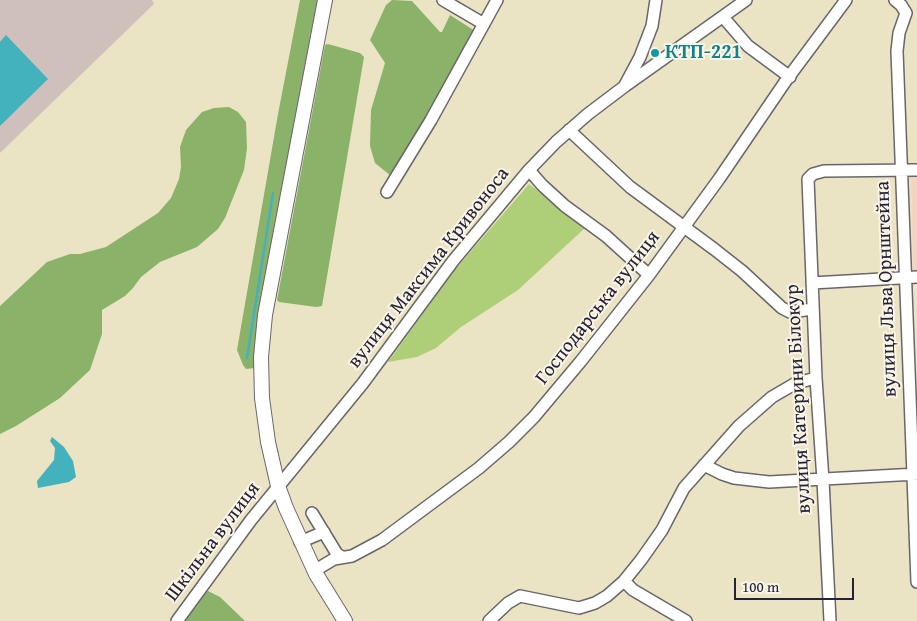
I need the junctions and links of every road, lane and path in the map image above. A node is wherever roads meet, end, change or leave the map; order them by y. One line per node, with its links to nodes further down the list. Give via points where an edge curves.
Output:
1 (324, 0): 27 (main road, via 278,241 261,357 268,442)
2 (443, 0): 10 (street)
3 (497, 0): 10 (street)
4 (656, 0): 12 (street, via 652,26)
5 (746, 0): 9 (street, вулиця Максима Кривоноса)
6 (846, 0): 11 (street, Господарська вулиця)
7 (895, 0): 8 (street, вулиця Льва Орнштейна)
8 (911, 13): 15 (street, вулиця Льва Орнштейна, via 899,34 897,51)
9 (723, 17): 11 (street, via 748,46); 12 (street, вулиця Максима Кривоноса)
10 (484, 24): 17 (street, via 432,120)
11 (790, 77): 18 (street, Господарська вулиця)
12 (625, 86): 13 (street, вулиця Максима Кривоноса)
13 (569, 130): 14 (street, вулиця Максима Кривоноса); 18 (street, via 637,193)
14 (530, 170): 19 (street, via 565,206 606,236); 27 (street, вулиця Максима Кривоноса, via 454,261 363,383)
15 (901, 170): 16 (street); 20 (street, вулиця Льва Орнштейна); 21 (street, вулиця Катерини Білокур, via 824,171 810,176)
16 (917, 170)
17 (387, 192)
18 (685, 227): 19 (street, Господарська вулиця); 22 (street, via 742,271 782,308 790,312)
19 (649, 275): 31 (street, Господарська вулиця, via 557,391 509,442 382,540 352,556)
20 (912, 278): 21 (street); 25 (street, вулиця Льва Орнштейна)
21 (812, 282): 22 (street, вулиця Катерини Білокур)
22 (813, 309): 23 (street, вулиця Катерини Білокур)
23 (816, 378): 24 (street, via 796,383 772,397 739,426); 26 (street, вулиця Катерини Білокур)
24 (704, 465): 26 (street, via 722,474 751,481); 33 (street, via 678,498 662,530)
25 (915, 474): 26 (street); 34 (street, вулиця Льва Орнштейна)
26 (823, 480): 39 (street, вулиця Катерини Білокур)
27 (278, 486): 30 (main road); 35 (street, Шкільна вулиця)
28 (312, 513): 29 (street)
29 (324, 532): 30 (street); 31 (street)
30 (300, 542): 32 (main road)
31 (342, 557): 32 (street, Господарська вулиця)
32 (314, 571): 36 (main road)
33 (624, 581): 37 (street, via 588,607 520,596); 38 (street, via 633,590)
34 (917, 582)
35 (177, 621)
36 (345, 621)
37 (489, 621)
38 (686, 621)
39 (830, 621)

